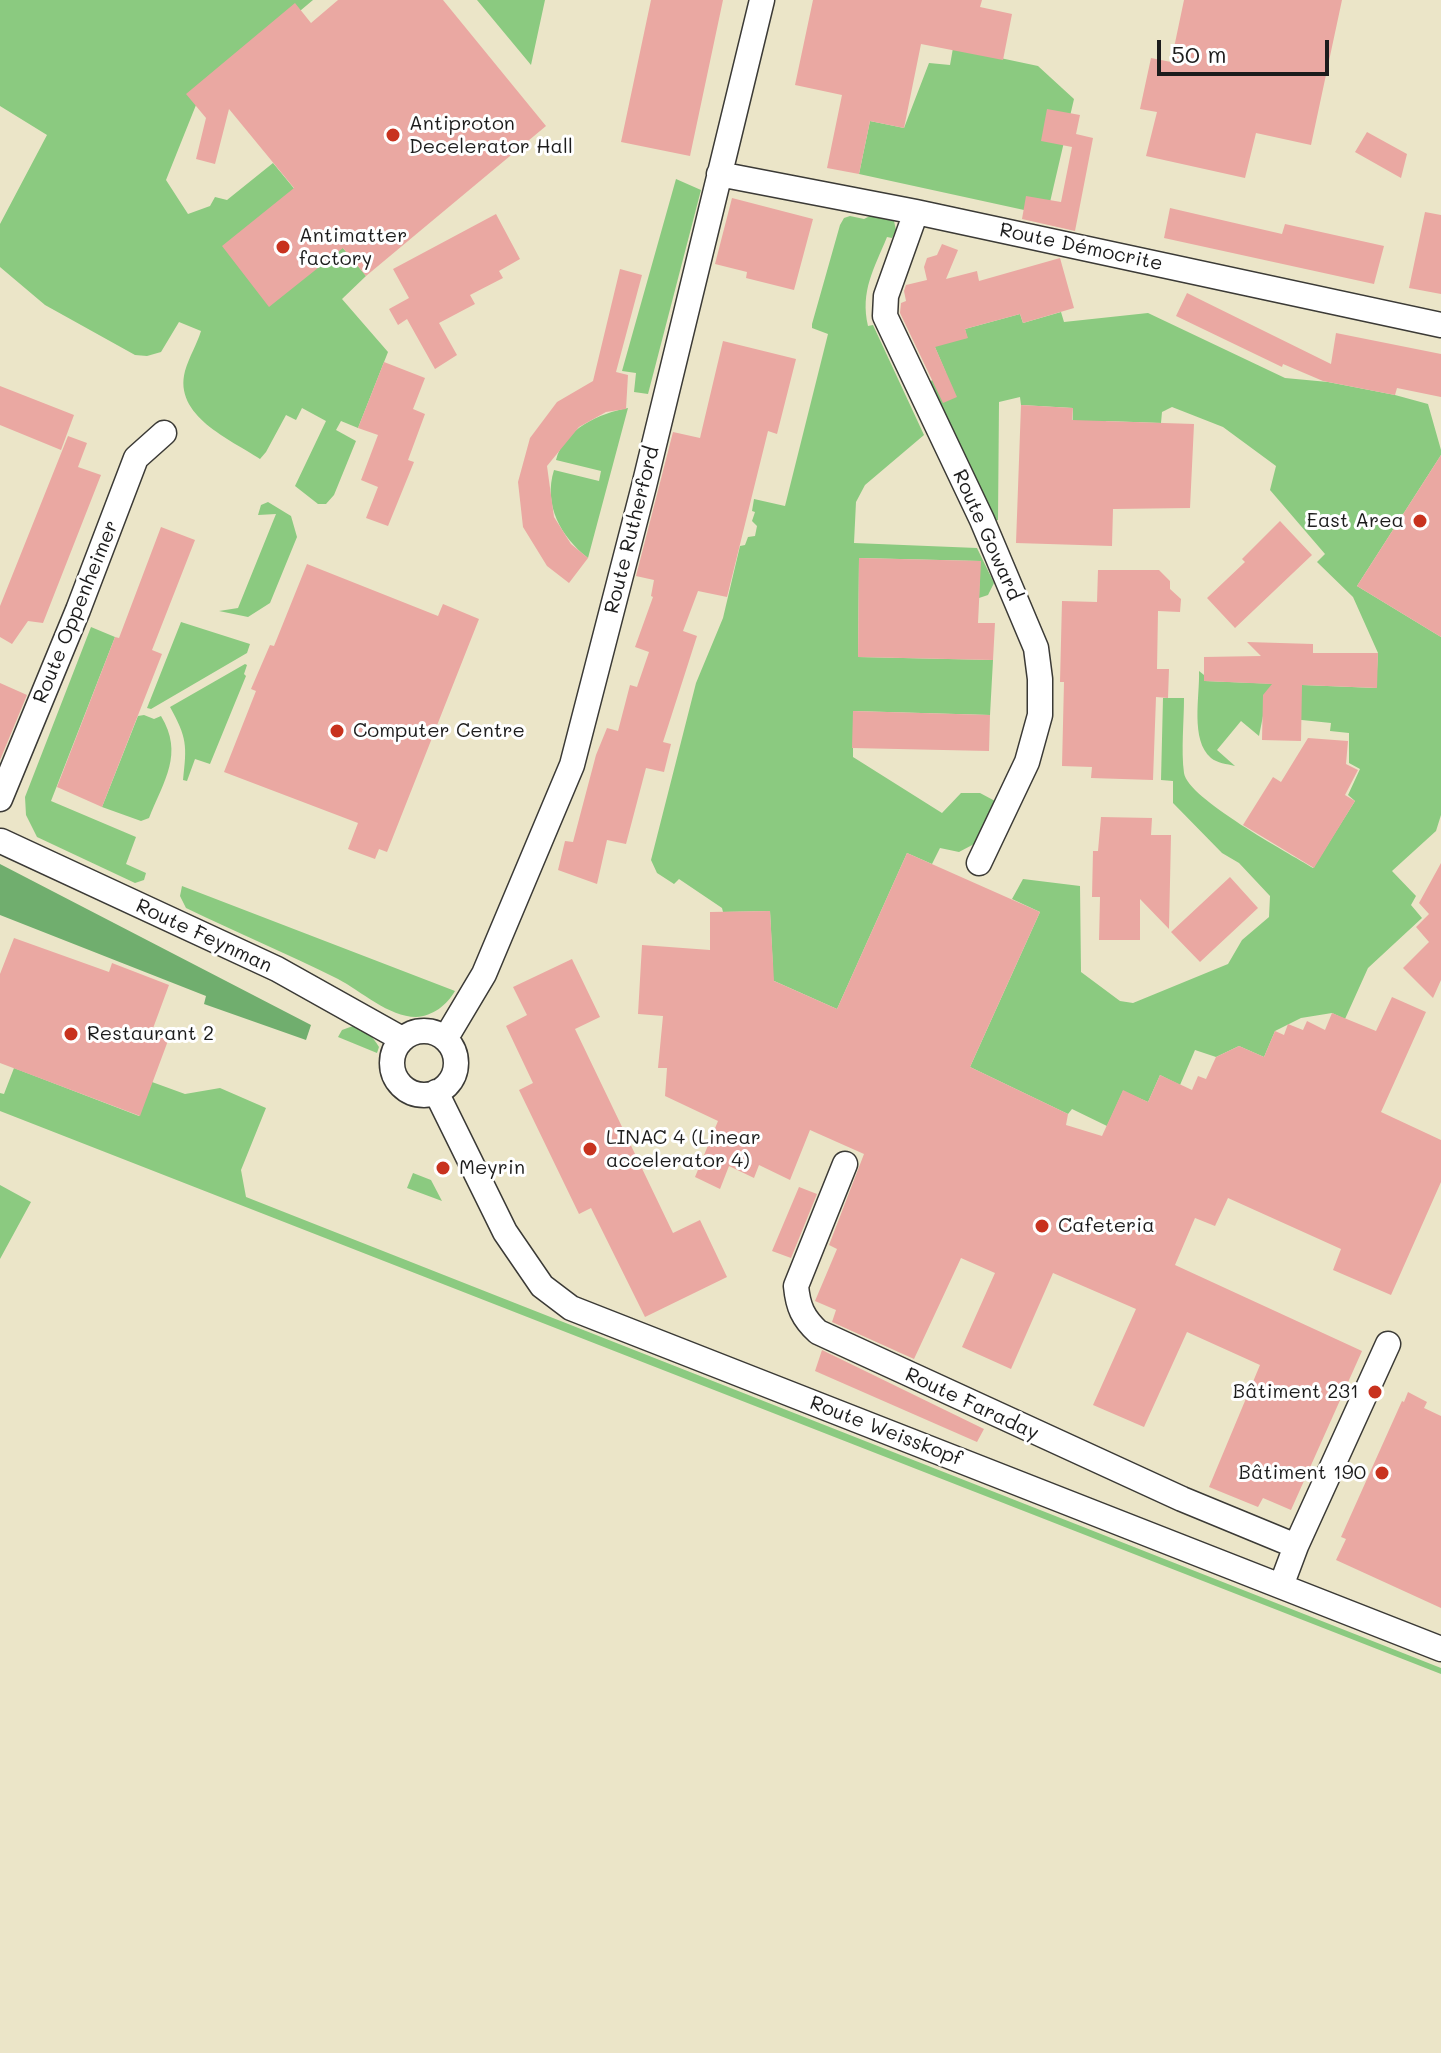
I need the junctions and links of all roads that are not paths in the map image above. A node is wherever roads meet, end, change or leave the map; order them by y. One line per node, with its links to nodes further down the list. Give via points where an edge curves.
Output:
1 (762, 0): 2 (street, Route Rutherford)
2 (719, 174): 3 (street, Route Démocrite); 10 (street, Route Rutherford, via 572,765 484,974)
3 (916, 212): 4 (street, Route Démocrite); 9 (street, Route Goward, via 886,296 885,316 982,520 1036,648 1040,679 1040,715 1027,762)
4 (1441, 325)
5 (164, 433): 6 (street, Route Oppenheimer, via 136,458)
6 (0, 799)
7 (0, 823): 8 (street)
8 (0, 842): 11 (street, Route Feynman, via 267,964)
9 (979, 863)
10 (443, 1037): 11 (street, via 426,1031); 12 (street, via 452,1047 455,1068 450,1081)
11 (402, 1039): 12 (street, via 392,1056 397,1081 418,1094)
12 (436, 1092): 16 (street, Route Weisskopf, via 505,1232 542,1286 571,1308)
13 (845, 1164): 15 (street, Route Faraday, via 796,1286 804,1318 818,1332)
14 (1388, 1344): 15 (street)
15 (1296, 1546): 16 (street)
16 (1281, 1586): 17 (street, Route Weisskopf)
17 (1441, 1649)

